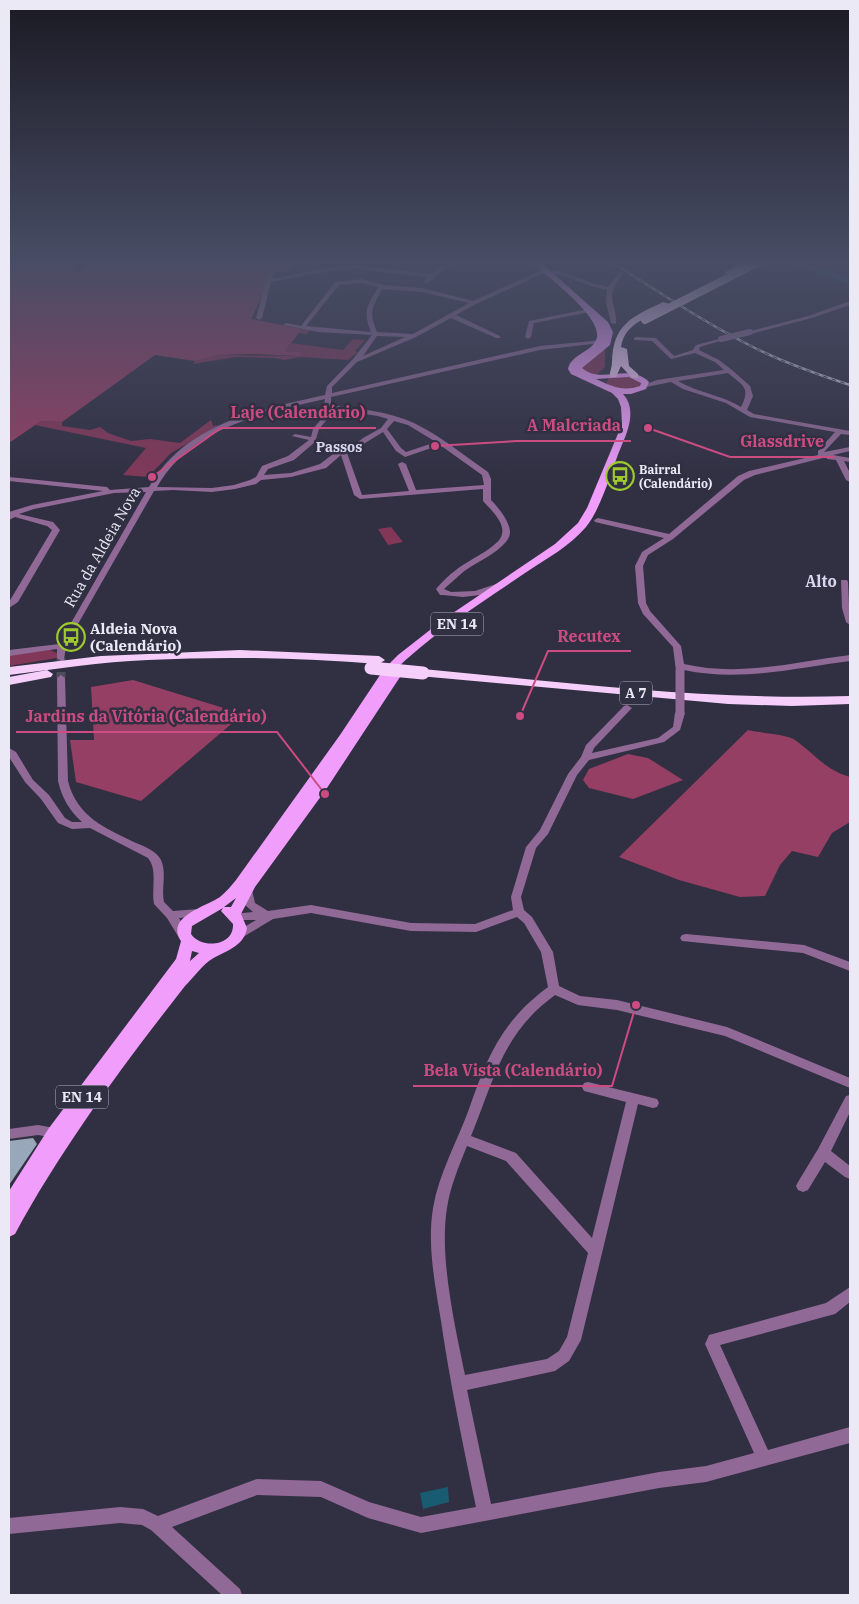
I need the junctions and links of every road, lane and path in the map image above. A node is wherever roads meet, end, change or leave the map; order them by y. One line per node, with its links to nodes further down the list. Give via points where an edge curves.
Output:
1 (374, 336): 12 (street)
2 (388, 336): 8 (street)
3 (414, 336): 8 (street)
4 (609, 336): 10 (main road)
5 (620, 336): 16 (highway, via 616,370)
6 (628, 336): 17 (highway, via 623,346 625,367)
7 (735, 336): 11 (street, bridge, via 698,346)
8 (403, 338): 13 (street)
9 (636, 339): 11 (street, via 654,339 673,358)
10 (600, 344): 16 (main road, via 578,368 587,375); 20 (main road, via 575,361 572,369 578,375); 24 (street, Rua da Aldeia Nova, via 576,343 535,349)
11 (695, 351): 15 (street)
12 (361, 353): 13 (street); 14 (street)
13 (372, 354): 14 (street)
14 (355, 361): 24 (street, via 331,384)
15 (730, 371): 18 (street); 26 (street, via 750,391)
16 (610, 375): 17 (main road); 20 (main road, via 603,380)
17 (637, 376): 19 (street); 21 (main road, via 645,382)
18 (673, 380): 19 (street); 26 (street)
19 (665, 381): 21 (street)
20 (604, 385): 22 (main road)
21 (643, 387): 23 (main road)
22 (615, 390): 23 (main road); 51 (main road, EN 14, via 625,407 626,424 587,518 573,534)
23 (631, 392): 72 (main road, EN 14, via 633,427 600,509 587,530 409,659)
24 (328, 396): 25 (street); 44 (street, Rua da Aldeia Nova, via 254,414 216,429 175,457)
25 (329, 407): 27 (street, via 373,412); 32 (street)
26 (743, 411): 29 (street, via 752,416)
27 (393, 418): 28 (street); 33 (street)
28 (383, 429): 33 (street, via 405,455); 35 (street, via 355,447)
29 (840, 431): 30 (street); 36 (street, via 820,452)
30 (850, 433)
31 (295, 436): 32 (street)
32 (313, 439): 40 (street, via 291,458 265,468)
33 (442, 442): 43 (street, via 485,474 488,479)
34 (850, 449): 36 (street)
35 (339, 452): 40 (street, via 316,468); 46 (street, via 344,454 360,497)
36 (822, 456): 37 (street); 49 (street, via 742,478)
37 (839, 458): 38 (street); 42 (street)
38 (850, 460)
39 (402, 464): 46 (street)
40 (259, 478): 44 (street, via 224,489)
41 (9, 479): 45 (street)
42 (850, 480)
43 (486, 487): 46 (street); 52 (street, via 487,501 497,510 506,532 499,545 459,571 440,589 450,595)
44 (151, 488): 45 (street); 56 (street, Rua da Aldeia Nova)
45 (122, 490): 47 (street, via 38,505)
46 (413, 493)
47 (10, 515): 53 (street, via 50,524 56,530 14,602)
48 (598, 520): 49 (street)
49 (670, 537): 62 (street, via 645,554 639,566 642,603 646,612 677,646)
50 (844, 582): 55 (street)
51 (502, 584): 52 (street); 54 (main road, EN 14)
52 (467, 594): 54 (street, via 471,601 447,617)
53 (9, 605)
54 (448, 622): 73 (main road, EN 14, via 402,656 388,671 241,883 230,896)
55 (850, 622)
56 (62, 646): 57 (street); 58 (street)
57 (9, 653)
58 (61, 658)
59 (850, 658): 62 (street, via 745,671)
60 (375, 664): 61 (highway, A 7, bridge); 63 (highway, A 7, via 286,654 198,653 110,658); 65 (highway, A 7, via 178,663 98,668)
61 (426, 669): 66 (highway, A 7, via 716,691); 67 (highway, A 7, via 728,700)
62 (680, 669): 70 (street, bridge, via 677,728 661,740)
63 (9, 671)
64 (61, 678): 71 (street, via 63,787 77,812)
65 (9, 681)
66 (850, 692)
67 (850, 700)
68 (627, 708): 70 (street, via 589,748)
69 (11, 755): 71 (street, via 60,819 70,825)
70 (586, 758): 74 (street, via 573,774 544,832 531,847 516,897)
71 (90, 824): 75 (street, via 155,859 158,904)
72 (247, 889): 76 (street, via 250,905); 77 (main road, EN 14)
73 (204, 911): 75 (street); 77 (main road, via 218,909); 80 (main road, EN 14, via 186,924 184,934)
74 (519, 912): 76 (street, via 476,928 412,927 311,909); 83 (street, via 528,920 547,952)
75 (171, 915): 80 (street)
76 (271, 915): 77 (street); 78 (street)
77 (235, 916): 78 (main road, via 240,923)
78 (238, 936): 81 (main road, EN 14)
79 (686, 938): 82 (street, via 804,948)
80 (187, 940): 81 (main road, via 202,949); 89 (main road, EN 14, via 183,961)
81 (222, 948): 96 (main road, EN 14, via 194,966 169,996 65,1137 23,1201)
82 (850, 967)
83 (554, 988): 84 (street, via 578,1000 617,1005 728,1032); 91 (street, via 518,1018 492,1062)
84 (850, 1083)
85 (588, 1087): 86 (street)
86 (633, 1098): 88 (street); 97 (street)
87 (850, 1100): 92 (street)
88 (653, 1102)
89 (54, 1133): 90 (street, via 38,1130); 95 (main road, EN 14)
90 (9, 1134)
91 (464, 1139): 97 (street, via 511,1157); 99 (street, via 445,1186 438,1238)
92 (823, 1153): 93 (street); 94 (street)
93 (850, 1173)
94 (803, 1186)
95 (9, 1205)
96 (9, 1229)
97 (596, 1252): 99 (street, via 574,1340 564,1356 550,1366)
98 (849, 1298): 101 (street, via 830,1309 714,1340 712,1344)
99 (458, 1384): 102 (street)
100 (850, 1435): 101 (street)
101 (764, 1459): 102 (street, via 706,1474)
102 (485, 1513): 103 (street, via 421,1525 368,1510 321,1489 257,1487)
103 (158, 1524): 104 (street, via 143,1517 120,1515); 105 (street)
104 (9, 1526)
105 (234, 1595)

